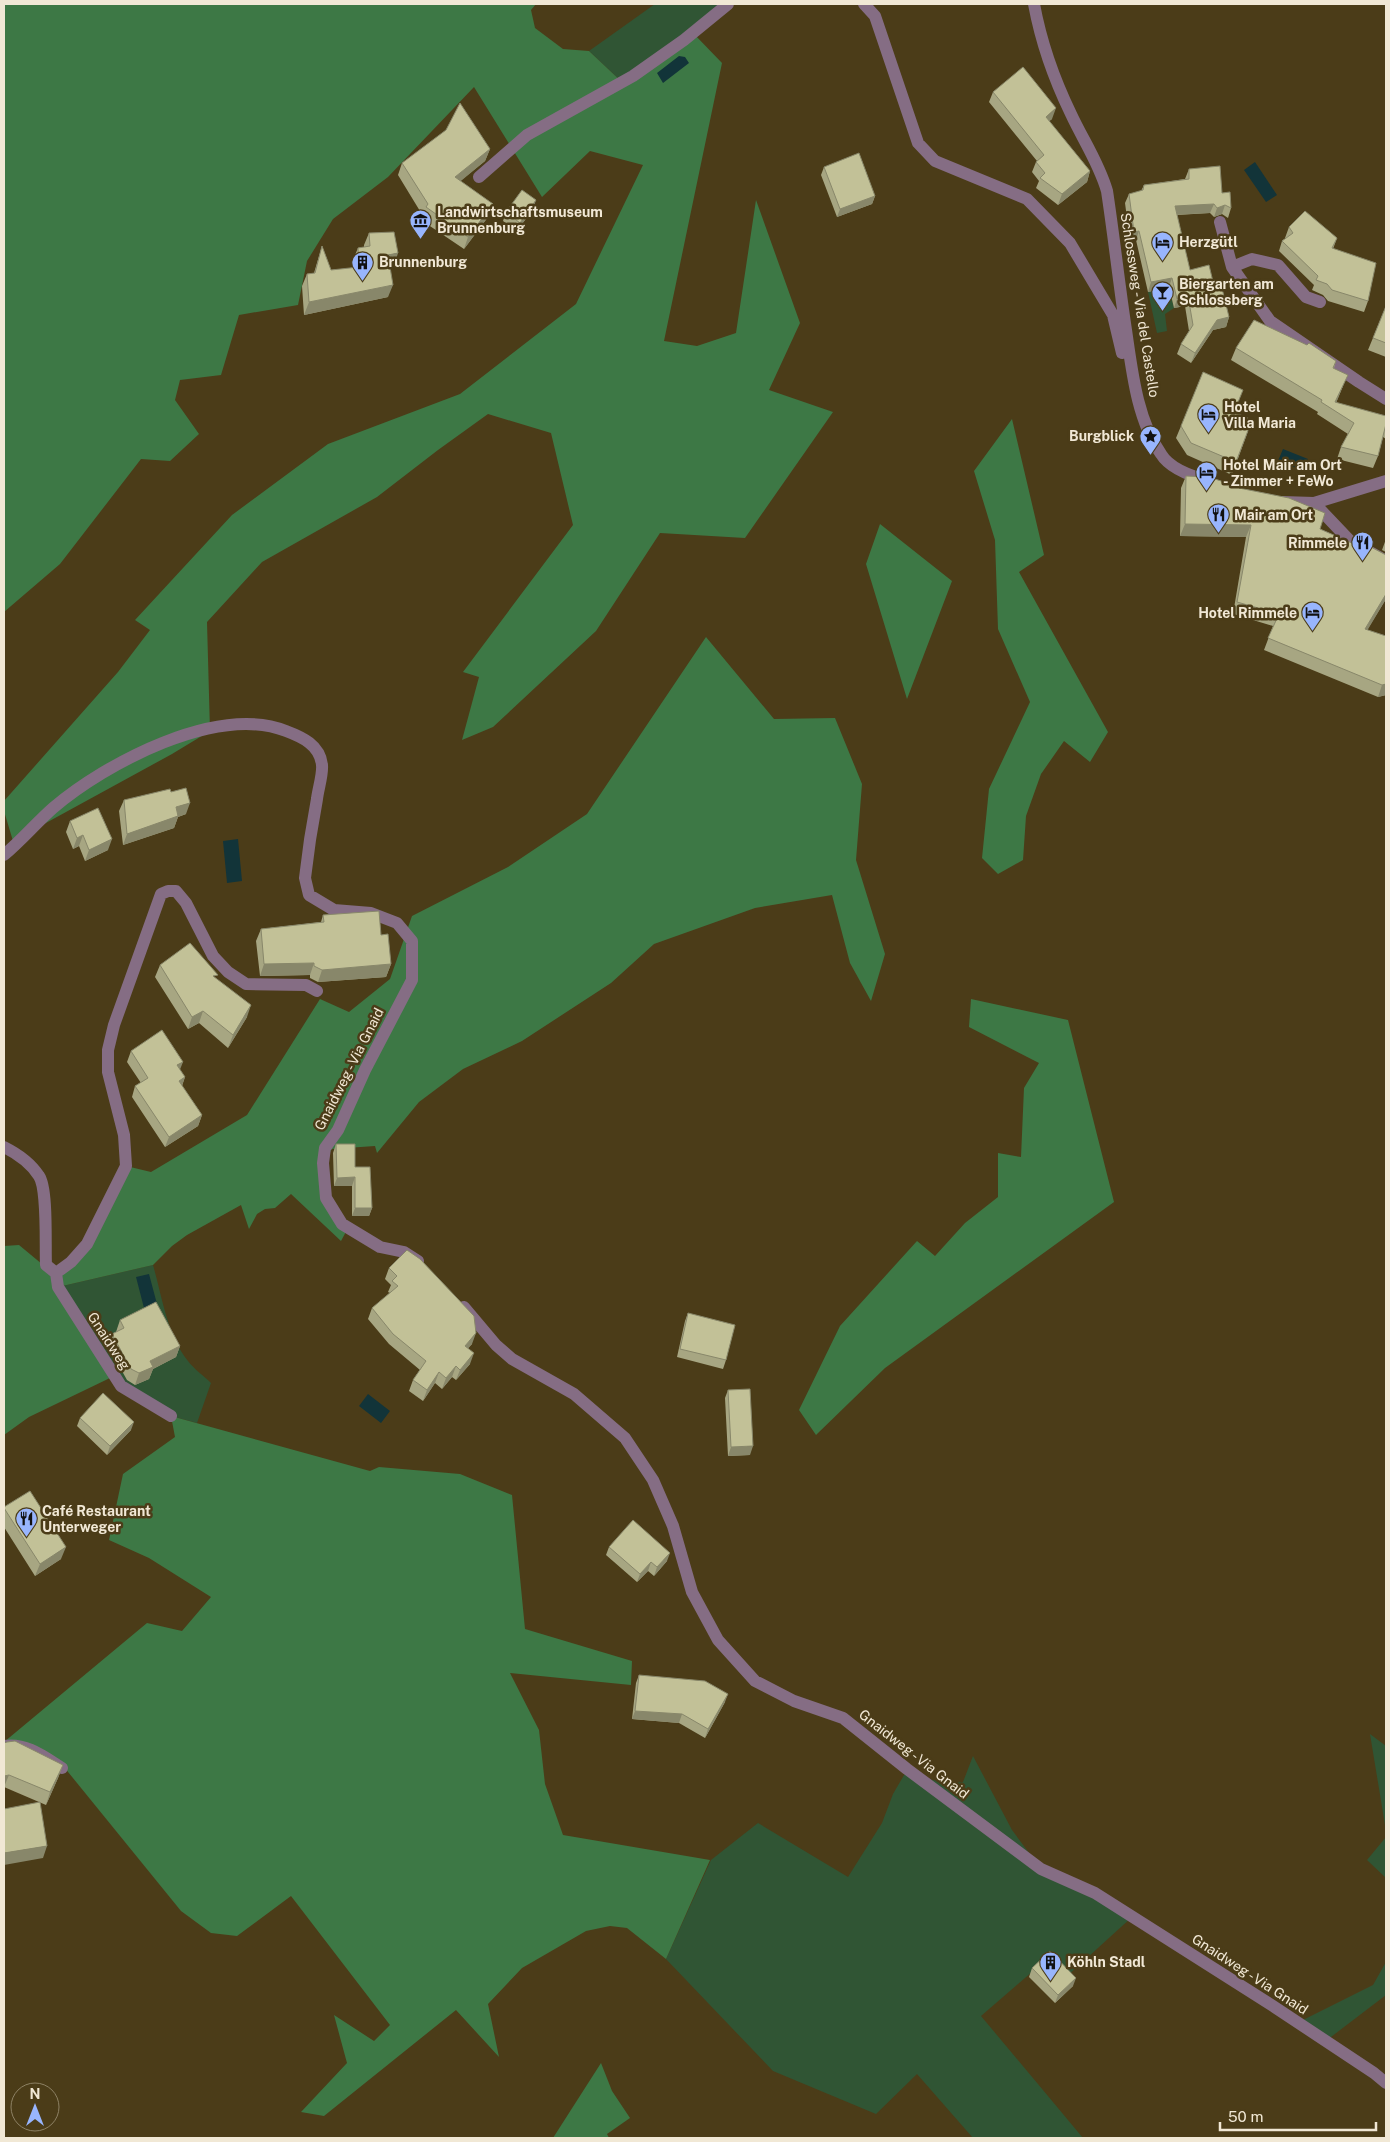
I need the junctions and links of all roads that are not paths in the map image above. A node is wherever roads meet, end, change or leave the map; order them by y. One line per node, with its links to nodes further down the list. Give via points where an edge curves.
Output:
1 (728, 4): 4 (street, via 633,76 526,135)
2 (864, 4): 8 (street, via 875,16 918,143 935,161 1027,199 1070,242 1113,315 1127,373)
3 (1034, 4): 8 (street, Schlossweg - Via del Castello, via 1042,44 1071,113 1102,173 1107,191)
4 (478, 177)
5 (1220, 222): 6 (street)
6 (1232, 267): 7 (street, via 1252,259 1278,265 1306,297); 9 (street, via 1270,321)
7 (1320, 302)
8 (1135, 385): 11 (street, Schlossweg - Via del Castello, via 1144,419 1161,455 1170,464 1198,478)
9 (1386, 399)
10 (1386, 481): 13 (street)
11 (1226, 486)
12 (1270, 499): 13 (street)
13 (1314, 503): 14 (street, via 1350,541)
14 (1386, 561)
15 (4, 855): 18 (street, Gnaidweg - Via Gnaid, via 53,808 96,776 139,752 200,730 220,726 271,725 300,736 315,746 322,765 305,878 309,895 334,910 371,913 397,923 412,941 412,980 338,1130 325,1148 326,1198 342,1224 380,1247 404,1252)
16 (317, 991): 19 (street, via 298,984 246,984 213,956 186,903 176,891 161,894 108,1050 108,1072 124,1135 126,1166 87,1244)
17 (4, 1147): 19 (street, via 22,1156 40,1178 44,1197 46,1265)
18 (428, 1271)
19 (56, 1273): 21 (street, Gnaidweg, via 58,1287 121,1386)
20 (456, 1299): 24 (street, Gnaidweg - Via Gnaid, via 512,1359 574,1394 625,1438 653,1480 672,1526 692,1592 718,1640 755,1681 794,1701 843,1718 1041,1870 1095,1893 1273,2006)
21 (171, 1416)
22 (4, 1746): 23 (street, via 17,1745 34,1750)
23 (62, 1768)
24 (1386, 2084)

